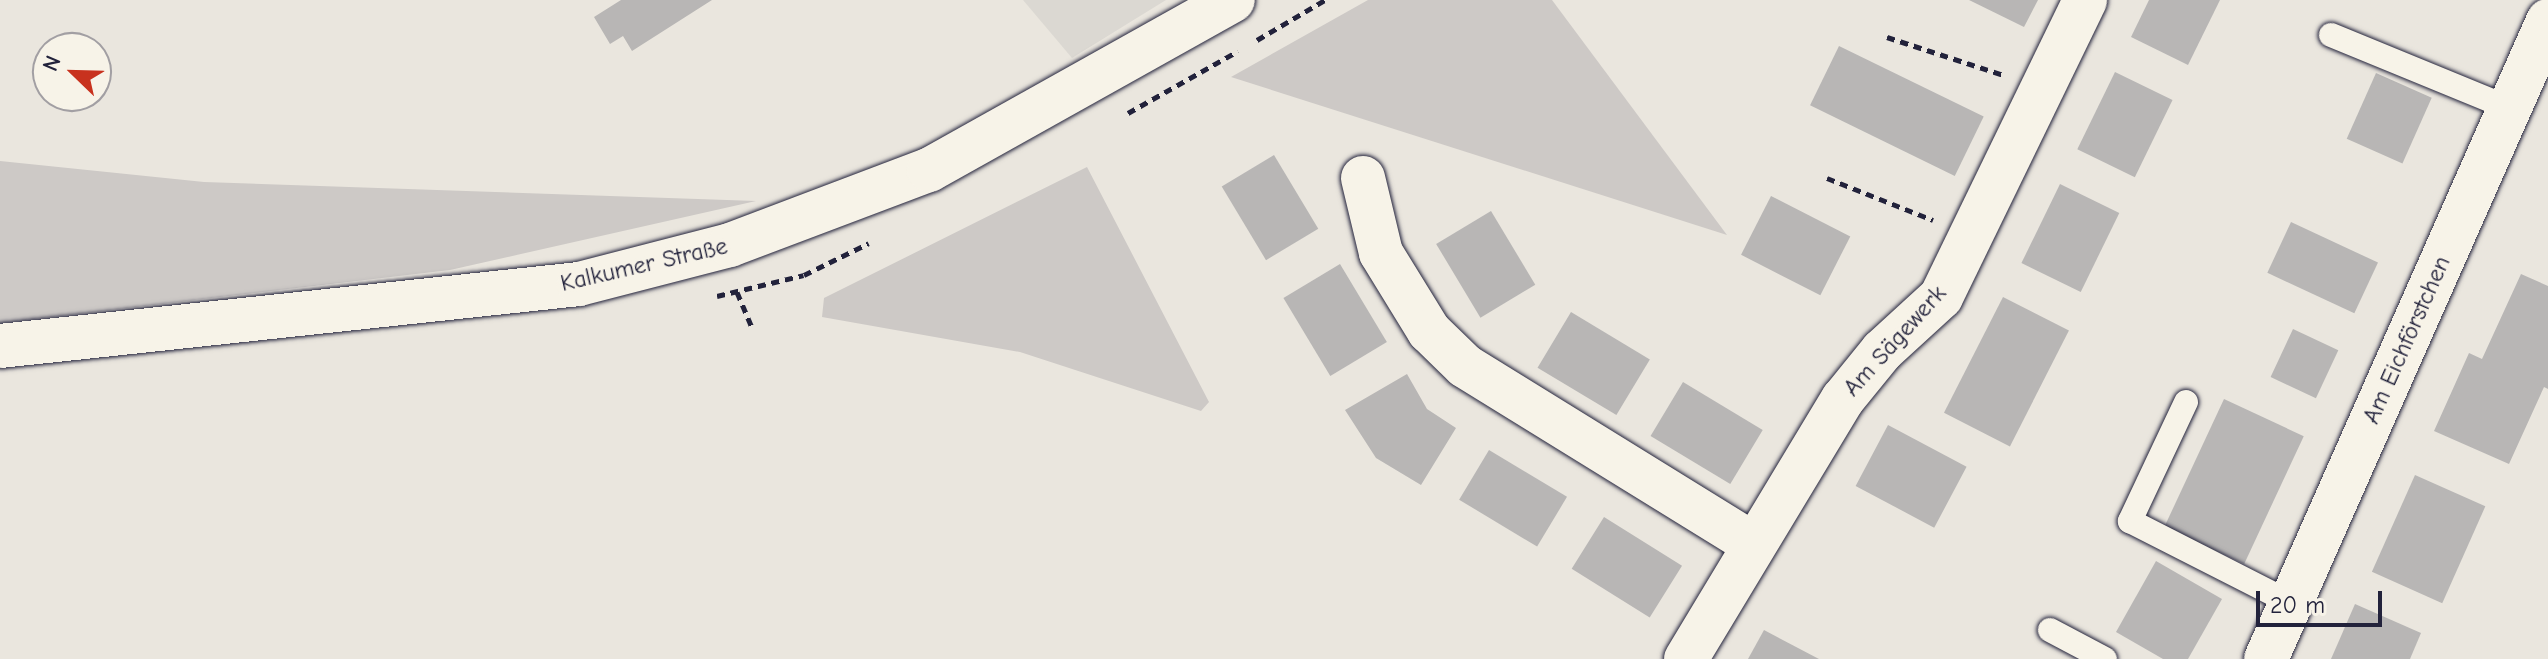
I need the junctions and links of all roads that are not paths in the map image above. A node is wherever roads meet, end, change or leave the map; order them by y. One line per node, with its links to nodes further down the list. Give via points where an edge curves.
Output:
1 (1233, 0): 7 (street, Kalkumer Straße, via 929,170 730,245 579,284)
2 (2085, 0): 9 (street, Am Sägewerk, via 1941,297 1882,351 1843,399)
3 (2548, 21): 5 (street, Am Eichförstchen)
4 (2331, 35): 5 (lane)
5 (2509, 108): 10 (street, Am Eichförstchen)
6 (1363, 178): 9 (street, via 1381,253 1429,331 1465,366)
7 (0, 346)
8 (2186, 402): 10 (lane, via 2130,521)
9 (1753, 544): 12 (street, Am Sägewerk)
10 (2291, 603): 14 (street, Am Eichförstchen)
11 (2050, 630): 13 (lane)
12 (1686, 659)
13 (2105, 659)
14 (2266, 659)

